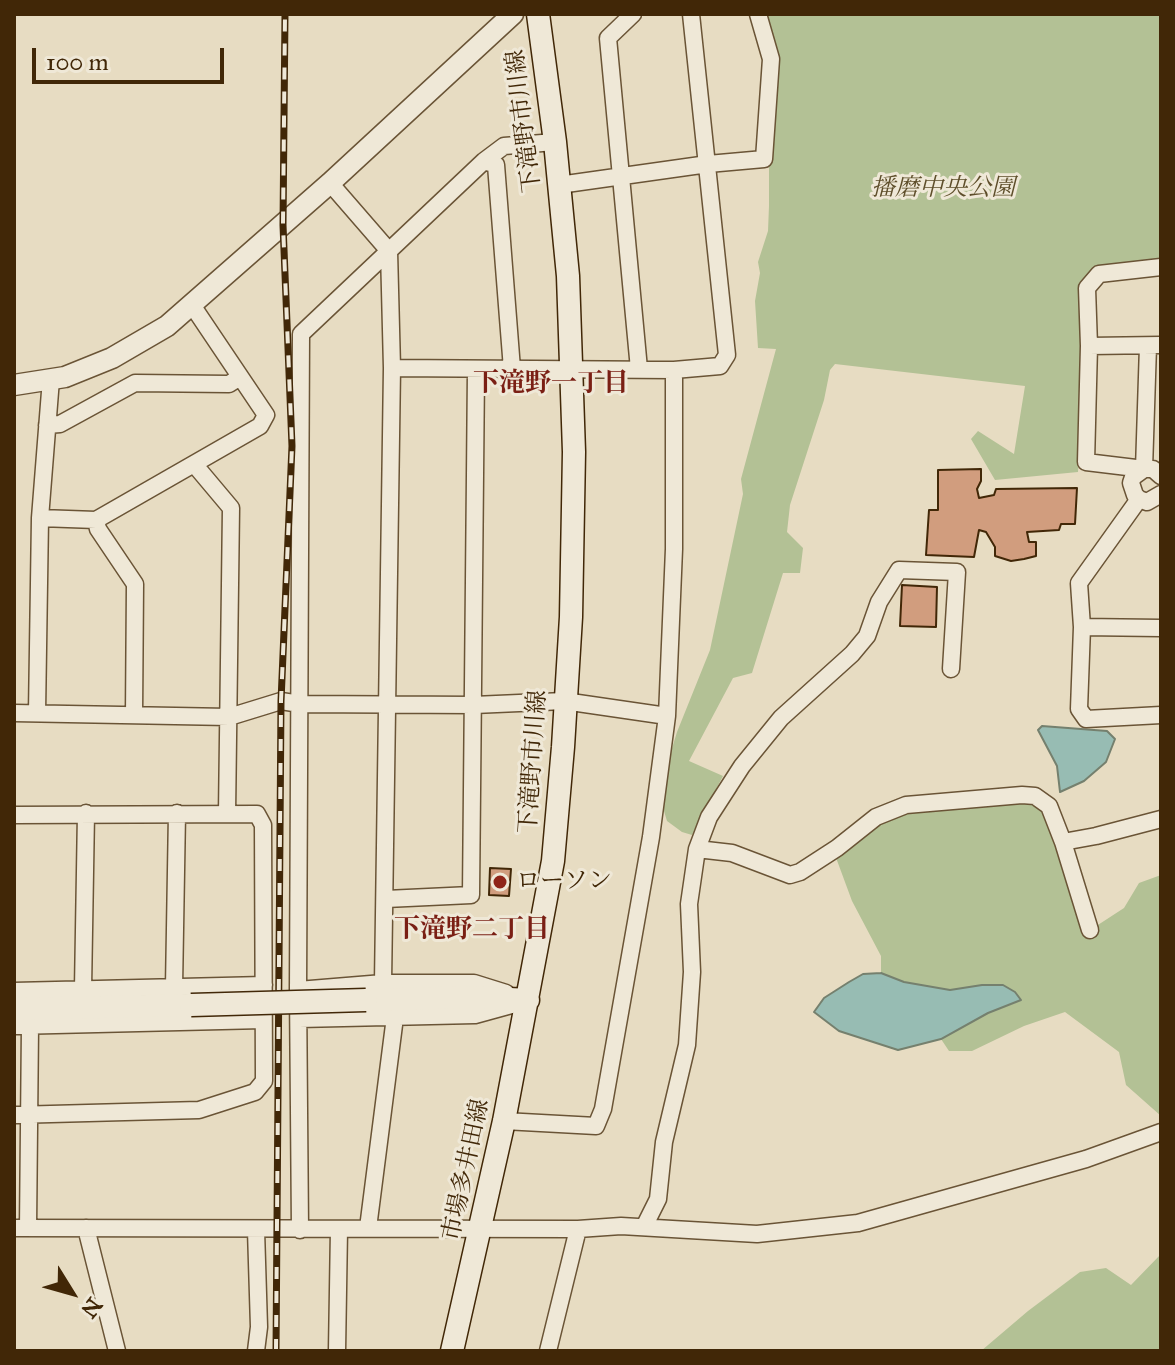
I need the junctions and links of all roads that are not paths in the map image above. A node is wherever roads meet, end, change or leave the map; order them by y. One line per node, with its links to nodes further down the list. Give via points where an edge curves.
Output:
1 (513, 14): 10 (street)
2 (538, 14): 6 (main road, 下滝野市川線)
3 (633, 14): 9 (street, via 608,38)
4 (691, 14): 8 (street)
5 (758, 14): 8 (street, via 771,59 764,159)
6 (555, 142): 7 (street, via 504,146); 11 (main road, 下滝野市川線)
7 (484, 161): 12 (street); 19 (street, via 496,165)
8 (708, 164): 9 (street); 22 (street, via 727,355 720,366)
9 (621, 176): 11 (street); 20 (street)
10 (330, 183): 12 (street); 14 (street)
11 (559, 185): 17 (main road, 下滝野市川線)
12 (389, 251): 18 (street); 38 (street, via 301,334)
13 (1161, 267): 15 (street, via 1099,274 1087,288)
14 (192, 305): 23 (street); 24 (street, via 112,358)
15 (1089, 346): 16 (street); 28 (street, via 1086,462)
16 (1154, 346): 28 (street)
17 (571, 367): 19 (street); 20 (street); 36 (main road, 下滝野市川線, via 571,602)
18 (392, 368): 21 (street); 37 (street)
19 (512, 369): 21 (street)
20 (639, 369): 22 (street)
21 (476, 370): 39 (street)
22 (674, 370): 44 (street)
23 (240, 377): 26 (street, via 229,384 135,383 60,424); 27 (street, via 266,415 260,426)
24 (51, 379): 25 (street); 26 (street)
25 (14, 385)
26 (47, 425): 31 (street)
27 (194, 464): 32 (street); 45 (street, via 231,508)
28 (1144, 469): 29 (street); 30 (street, via 1131,483 1135,495)
29 (1161, 475)
30 (1154, 500): 33 (street, via 1079,583)
31 (40, 518): 32 (street); 41 (street)
32 (96, 520): 42 (street, via 135,584)
33 (1082, 627): 34 (street); 43 (street, via 1079,709 1086,719)
34 (1161, 628)
35 (951, 669): 52 (street, via 957,572 899,570 879,602 867,636 771,730 742,766 709,817)
36 (564, 701): 39 (street); 44 (street); 61 (main road, 下滝野市川線, via 553,861)
37 (387, 703): 38 (street); 39 (street); 53 (street)
38 (300, 704): 45 (street, via 281,701); 59 (street)
39 (474, 705): 53 (street, via 471,895)
40 (14, 713): 41 (street)
41 (37, 713): 42 (street)
42 (134, 715): 45 (street)
43 (1161, 715)
44 (667, 716): 68 (street, via 603,1109 596,1126)
45 (229, 717): 48 (street)
46 (86, 813): 47 (street); 49 (street); 58 (street)
47 (177, 813): 48 (street); 57 (street)
48 (227, 814): 56 (street, via 257,814 263,825)
49 (14, 815)
50 (1161, 819): 51 (street)
51 (1063, 842): 52 (street, via 1049,806 1022,795 906,805 876,817 790,875 732,853); 54 (street)
52 (697, 849): 71 (street, via 689,904 687,1045 664,1142 658,1199)
53 (386, 899): 55 (street)
54 (1090, 930)
55 (383, 983): 59 (street); 61 (street, via 474,983)
56 (264, 985): 57 (street); 65 (street)
57 (174, 987): 58 (street)
58 (83, 989): 60 (street)
59 (298, 990): 64 (street)
60 (14, 991)
61 (528, 1000): 62 (main road, bridge); 63 (street, via 475,1015); 68 (main road, 市場多井田線)
62 (14, 1009)
63 (395, 1017): 64 (street); 74 (street)
64 (299, 1019): 78 (street)
65 (263, 1020): 66 (street); 67 (street, via 264,1081 255,1092 199,1110)
66 (22, 1026): 67 (street)
67 (22, 1114): 72 (street)
68 (504, 1121): 70 (main road, 市場多井田線)
69 (1161, 1132): 71 (street, via 1086,1159 858,1223 757,1234)
70 (482, 1227): 74 (street); 76 (street); 82 (main road, 市場多井田線)
71 (644, 1227): 76 (street)
72 (21, 1228): 73 (street)
73 (86, 1228): 77 (street); 79 (street)
74 (368, 1228): 75 (street)
75 (339, 1229): 78 (street); 81 (street)
76 (578, 1229): 83 (street)
77 (256, 1230): 78 (street); 80 (street)
78 (300, 1230)
79 (117, 1351)
80 (256, 1351)
81 (337, 1351)
82 (452, 1351)
83 (548, 1351)

